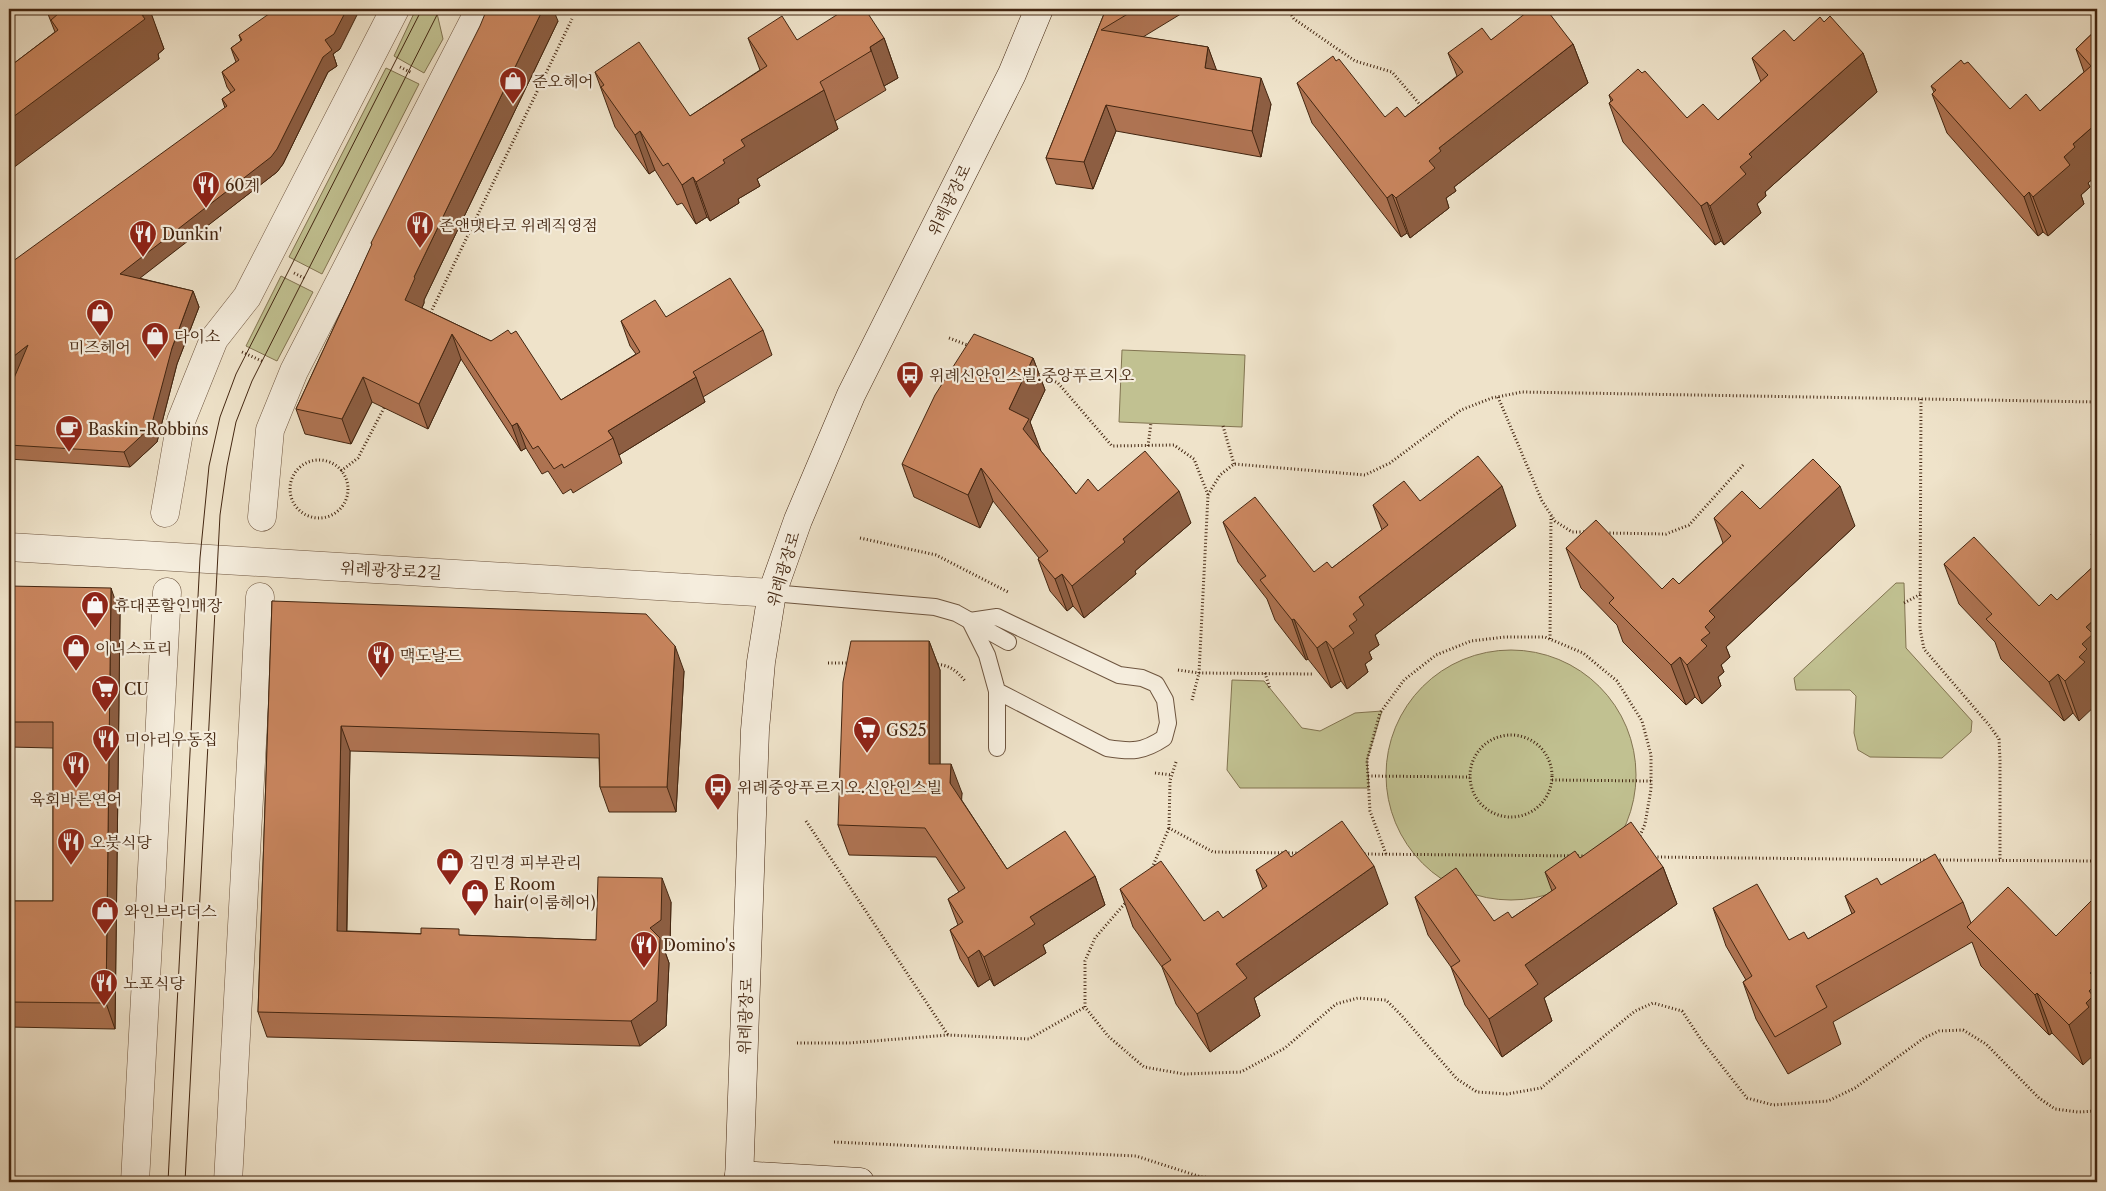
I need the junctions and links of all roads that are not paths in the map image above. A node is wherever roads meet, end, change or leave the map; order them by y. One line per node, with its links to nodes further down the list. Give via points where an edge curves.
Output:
1 (395, 9): 4 (street, via 247,297 214,340 181,421)
2 (480, 9): 5 (street, via 293,375 270,430)
3 (1039, 9): 8 (street, 위례광장로, via 1012,74 851,395 798,520)
4 (165, 513)
5 (262, 517)
6 (9, 547): 8 (street, 위례광장로2길)
7 (167, 592): 15 (street)
8 (772, 593): 10 (lane, via 935,608 956,613); 14 (street, 위례광장로, via 755,730)
9 (260, 597): 16 (street)
10 (970, 621): 11 (lane); 12 (lane, via 987,655); 12 (lane, via 998,617 1119,675 1142,678 1156,684 1165,700 1168,724 1164,738 1150,748 1126,751 1107,748)
11 (1008, 642)
12 (997, 699): 13 (lane)
13 (997, 748)
14 (739, 1179): 17 (street)
15 (136, 1182)
16 (228, 1182)
17 (860, 1182)

